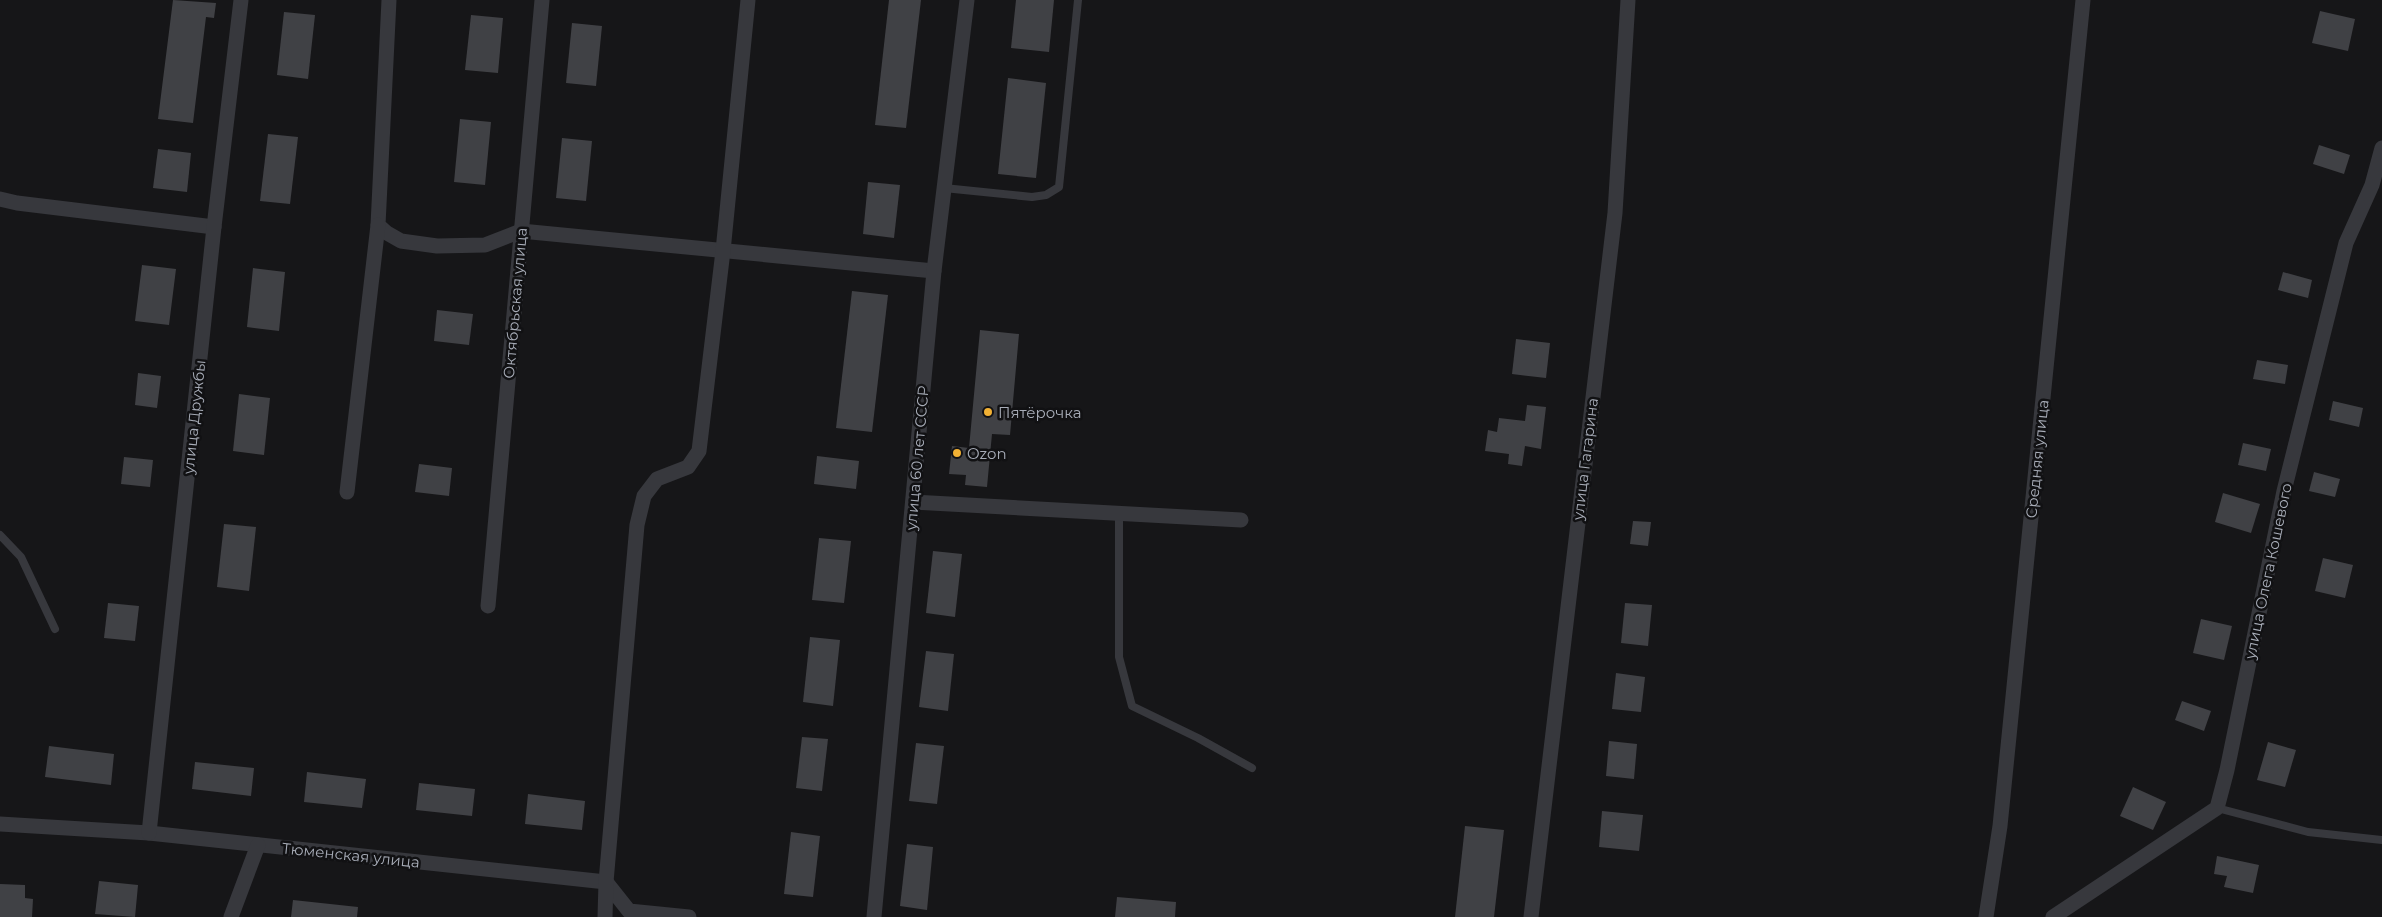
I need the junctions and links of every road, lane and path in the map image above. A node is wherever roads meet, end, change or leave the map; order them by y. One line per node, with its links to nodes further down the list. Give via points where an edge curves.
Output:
1 (242, 0): 13 (street, улица Дружбы)
2 (389, 0): 12 (street)
3 (542, 0): 14 (street, Октябрьская улица)
4 (748, 0): 15 (street)
5 (967, 0): 10 (street, улица 60 лет СССР)
6 (1078, 0): 10 (lane, via 1059,187 1046,195 1032,197)
7 (1628, 0): 35 (street, улица Гагарина, via 1615,213)
8 (2083, 0): 36 (street, Средняя улица, via 2000,826)
9 (2382, 148): 25 (street, улица Олега Кошевого, via 2372,185 2346,243 2286,481)
10 (944, 188): 16 (street, улица 60 лет СССР)
11 (0, 199): 13 (street)
12 (378, 225): 14 (street, via 401,241 437,246 485,245); 17 (street)
13 (214, 227): 27 (street, улица Дружбы)
14 (521, 231): 15 (street); 22 (street, Октябрьская улица)
15 (723, 250): 16 (street); 30 (street, via 699,451 688,467 657,480 644,496 637,525)
16 (934, 271): 18 (street, улица 60 лет СССР)
17 (347, 492)
18 (913, 502): 19 (street); 34 (street, улица 60 лет СССР)
19 (1119, 513): 20 (street); 24 (lane, via 1119,657 1132,706)
20 (1241, 520)
21 (0, 535): 23 (lane, via 21,557)
22 (488, 606)
23 (55, 629)
24 (1252, 768)
25 (2217, 808): 28 (lane, via 2308,832); 37 (street)
26 (0, 824): 27 (street, Тюменская улица)
27 (149, 833): 29 (street, Тюменская улица)
28 (2382, 840)
29 (258, 846): 30 (street, Тюменская улица); 31 (street)
30 (606, 882): 32 (street); 33 (street, via 629,911)
31 (231, 917)
32 (605, 917)
33 (689, 917)
34 (874, 917)
35 (1530, 917)
36 (1986, 917)
37 (2052, 917)

